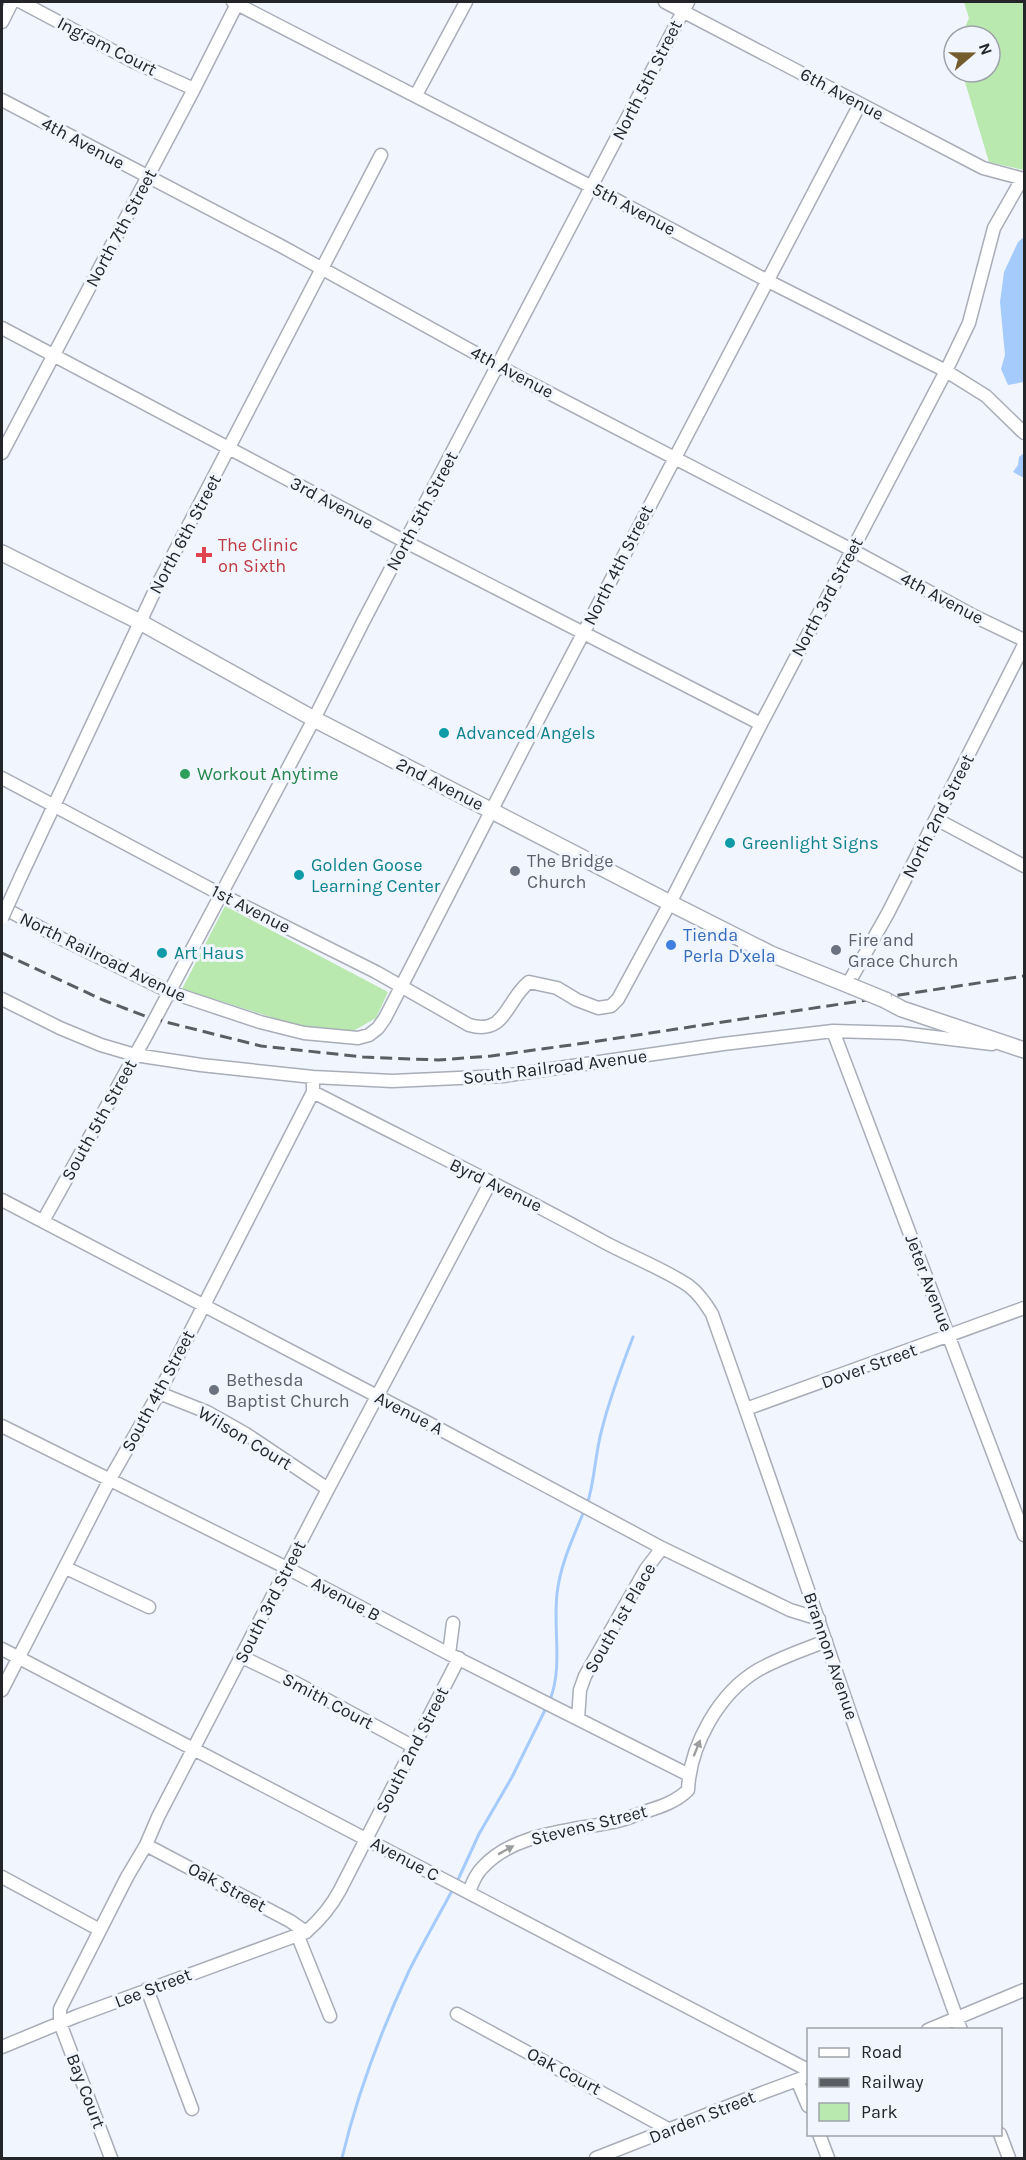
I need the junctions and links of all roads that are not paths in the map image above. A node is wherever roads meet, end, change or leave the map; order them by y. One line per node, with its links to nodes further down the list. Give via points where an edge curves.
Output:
1 (12, 2): 7 (street)
2 (21, 2): 8 (street, Ingram Court)
3 (236, 2): 8 (street, North 7th Street); 9 (street, 5th Avenue)
4 (466, 2): 9 (street)
5 (665, 2): 6 (street, 6th Avenue)
6 (685, 6): 11 (street, 6th Avenue); 15 (street, North 5th Street)
7 (2, 22)
8 (194, 89): 13 (street, North 7th Street)
9 (416, 95): 15 (street, 5th Avenue)
10 (2, 100): 13 (street, 4th Avenue)
11 (860, 104): 14 (street, 6th Avenue, via 983,168); 17 (street, North 4th Street)
12 (381, 155): 16 (street, North 6th Street)
13 (148, 177): 16 (street, 4th Avenue); 19 (street, North 7th Street)
14 (1023, 179): 21 (street, North 3rd Street, via 994,228 969,323)
15 (592, 187): 17 (street, 5th Avenue); 20 (street, North 5th Street)
16 (322, 269): 20 (street, 4th Avenue); 23 (street, North 6th Street)
17 (766, 280): 21 (street, 5th Avenue); 25 (street, North 4th Street)
18 (2, 328): 19 (street, 3rd Avenue)
19 (53, 355): 23 (street, 3rd Avenue); 24 (street, North 7th Street)
20 (499, 366): 25 (street, 4th Avenue); 26 (street, North 5th Street)
21 (946, 371): 22 (street, 5th Avenue, via 986,396); 27 (street, North 3rd Street)
22 (1024, 433)
23 (230, 448): 26 (street, 3rd Avenue); 29 (street, North 6th Street)
24 (2, 453)
25 (674, 458): 27 (street, 4th Avenue); 30 (street, North 4th Street)
26 (406, 542): 30 (street, 3rd Avenue); 33 (street, North 5th Street)
27 (852, 550): 31 (street, 4th Avenue); 34 (street, North 3rd Street)
28 (2, 553): 29 (main road, 2nd Avenue)
29 (140, 622): 33 (main road, 2nd Avenue); 36 (street, North 6th Street)
30 (583, 633): 34 (street, 3rd Avenue); 37 (street, North 4th Street)
31 (1024, 640)
32 (1024, 645): 38 (street, North 2nd Street)
33 (314, 719): 37 (main road, 2nd Avenue); 40 (street, North 5th Street)
34 (761, 724): 41 (street, North 3rd Street)
35 (2, 778): 36 (street, 1st Avenue)
36 (54, 806): 40 (street, 1st Avenue); 43 (street, North 6th Street, bridge)
37 (492, 811): 41 (main road, 2nd Avenue); 45 (street, North 4th Street)
38 (936, 819): 39 (street); 44 (street, North 2nd Street)
39 (1024, 866)
40 (222, 895): 45 (street, 1st Avenue); 46 (street, North 5th Street)
41 (670, 903): 44 (main road, 2nd Avenue, via 771,954); 49 (street, North 3rd Street, via 612,1006 598,1008 557,988 529,982 519,990)
42 (2, 907): 46 (street, North Railroad Avenue)
43 (2, 918)
44 (849, 985): 52 (main road, 2nd Avenue, bridge, via 902,1009)
45 (402, 987): 49 (street, 1st Avenue, via 480,1028); 50 (street, North 4th Street)
46 (168, 995): 48 (street, North 5th Street); 50 (street, North Railroad Avenue, via 304,1033 358,1038)
47 (2, 999): 53 (street, South Railroad Avenue, via 101,1046)
48 (155, 1019): 53 (street, South 5th Street, bridge)
49 (501, 1019)
50 (378, 1028)
51 (833, 1031): 52 (street, South Railroad Avenue, via 901,1033); 54 (street, South Railroad Avenue, via 503,1077 392,1081); 62 (street, Jeter Avenue)
52 (1018, 1048)
53 (135, 1055): 54 (street, South Railroad Avenue); 58 (street, South 5th Street)
54 (314, 1077): 55 (street)
55 (313, 1092): 56 (street, Byrd Avenue); 60 (street, South 4th Street)
56 (490, 1183): 59 (street, Byrd Avenue, via 533,1202); 64 (street, South 3rd Street)
57 (2, 1200): 58 (street, Avenue A)
58 (43, 1221): 60 (street, Avenue A)
59 (691, 1288): 65 (street, Brannon Avenue, via 712,1314)
60 (202, 1306): 63 (street, South 4th Street); 64 (street, Avenue A)
61 (1024, 1308): 62 (street, Dover Street)
62 (950, 1337): 65 (street, Dover Street); 69 (street, Jeter Avenue)
63 (159, 1393): 67 (street, South 4th Street); 68 (street, Wilson Court, via 207,1412 246,1434)
64 (376, 1396): 68 (street, South 3rd Street); 70 (street, Avenue A)
65 (746, 1409): 74 (street, Brannon Avenue)
66 (2, 1426): 67 (street, Avenue B)
67 (110, 1479): 71 (street, South 4th Street); 72 (street, Avenue B)
68 (328, 1489): 72 (street, South 3rd Street)
69 (1024, 1535)
70 (662, 1548): 74 (street, Avenue A, via 790,1610); 82 (street, South 1st Place, via 646,1569)
71 (66, 1568): 73 (street); 80 (street, South 4th Street)
72 (287, 1568): 78 (street, Avenue B); 79 (street, South 3rd Street)
73 (149, 1607)
74 (819, 1619): 76 (street, Brannon Avenue)
75 (453, 1623): 78 (street, South 2nd Street)
76 (826, 1641): 87 (street, Stevens Street, one-way to 76, via 696,1748 712,1719 739,1684 757,1671); 98 (street, Brannon Avenue)
77 (2, 1649): 80 (street, Avenue C)
78 (454, 1656): 83 (street, Avenue B); 85 (street, South 2nd Street)
79 (242, 1657): 85 (street, Smith Court); 86 (street, South 3rd Street)
80 (18, 1658): 81 (street, South 4th Street); 86 (street, Avenue C)
81 (2, 1690)
82 (580, 1690): 83 (street, South 1st Place); 84 (street, South 1st Place)
83 (564, 1711): 84 (street, Avenue B)
84 (578, 1719): 87 (street, Avenue B)
85 (414, 1747): 88 (street, South 2nd Street)
86 (194, 1749): 88 (street, Avenue C); 89 (street, South 3rd Street)
87 (689, 1774): 91 (street, Stevens Street, one-way to 87, via 482,1867 499,1853 519,1843 660,1808 688,1790)
88 (366, 1839): 91 (street, Avenue C); 93 (street, South 2nd Street, via 329,1910)
89 (146, 1845): 92 (street, South 3rd Street); 93 (street, Oak Street, via 290,1921)
90 (2, 1877): 92 (street)
91 (469, 1892): 103 (street, Avenue C)
92 (100, 1930): 99 (street, South 3rd Street, via 60,2009)
93 (302, 1933): 94 (street, Lee Street); 97 (street)
94 (147, 1989): 99 (street, Lee Street); 106 (street)
95 (1024, 1990): 98 (street)
96 (457, 2014): 107 (street, Oak Court)
97 (330, 2016)
98 (957, 2017): 100 (street); 101 (street, Brannon Avenue)
99 (60, 2023): 102 (street, Lee Street); 110 (street, Bay Court)
100 (932, 2028)
101 (960, 2028)
102 (2, 2048)
103 (807, 2069)
104 (803, 2078): 105 (street); 107 (street, Darden Street)
105 (807, 2100)
106 (192, 2109)
107 (670, 2130): 111 (street, Darden Street)
108 (820, 2136): 112 (street)
109 (1001, 2136): 113 (street)
110 (111, 2158)
111 (596, 2158)
112 (828, 2158)
113 (1010, 2158)

